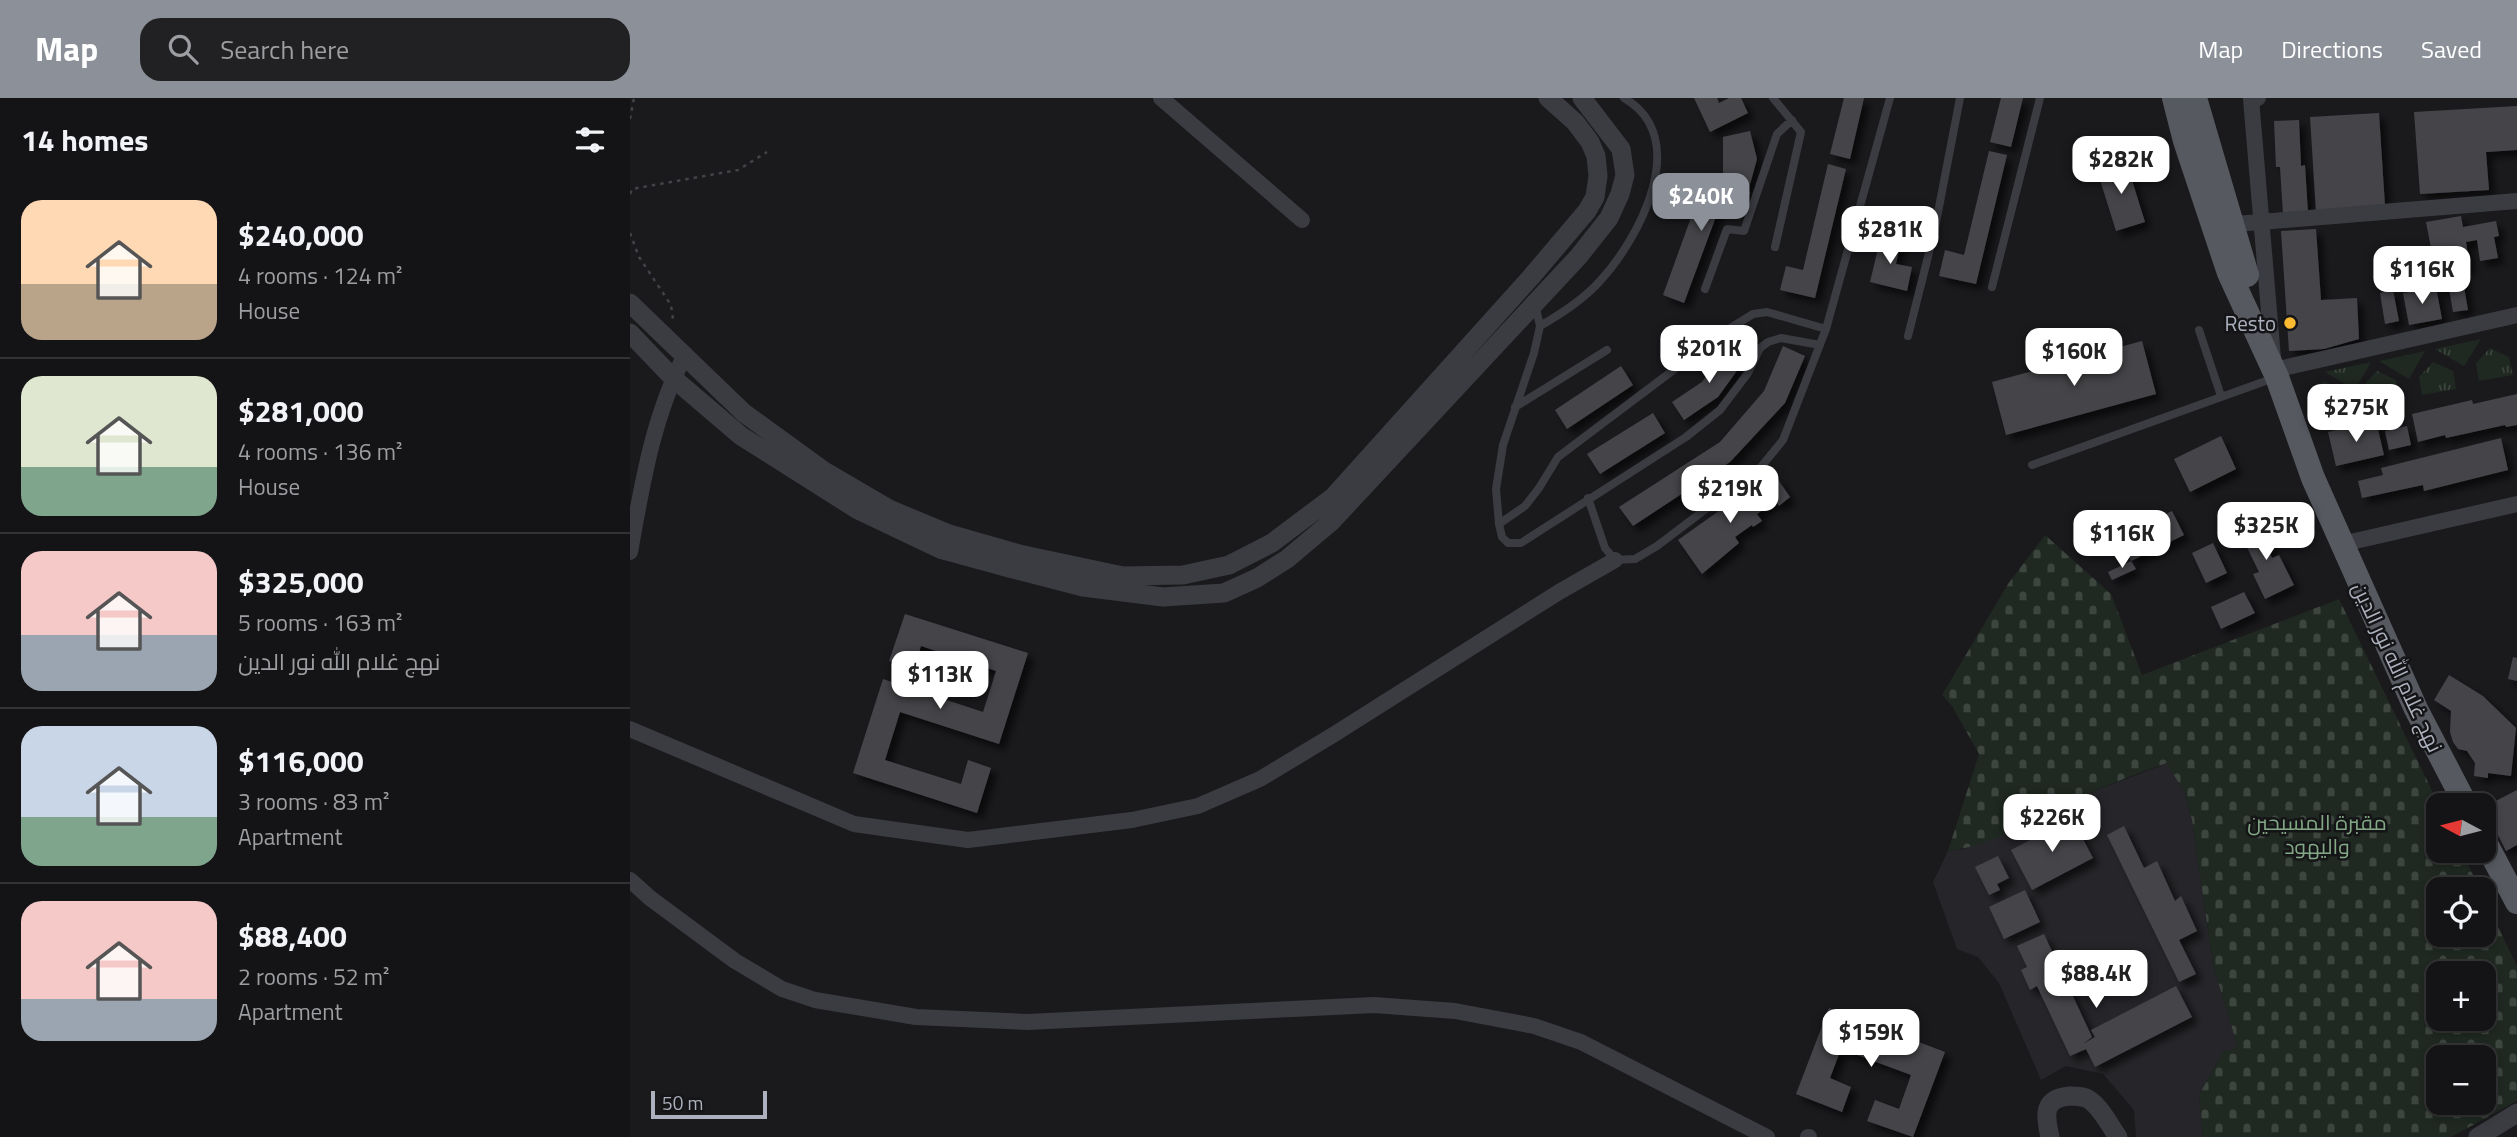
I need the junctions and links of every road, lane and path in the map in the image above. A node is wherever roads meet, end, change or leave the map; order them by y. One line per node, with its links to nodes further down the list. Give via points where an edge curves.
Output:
1 (634, 98): 14 (path)
2 (1161, 98): 19 (street)
3 (1548, 98): 36 (street, via 1575,122 1596,156 1597,187 1587,211 1333,497 1272,543 1229,565 1182,575 1123,576 949,534 889,509 824,471 744,413)
4 (1582, 98): 26 (street, via 1621,149 1625,175 1609,218)
5 (1624, 98): 29 (lane, via 1648,122 1658,146 1656,174 1642,220 1599,284)
6 (1773, 98): 15 (lane)
7 (1891, 98): 30 (lane)
8 (1961, 98): 33 (lane)
9 (2040, 98): 24 (lane)
10 (2174, 98): 21 (main road, via 2185,141)
11 (2195, 98): 21 (main road)
12 (2251, 98): 13 (street); 20 (street)
13 (2258, 98)
14 (630, 119)
15 (1792, 120): 23 (lane, via 1801,132); 25 (lane, via 1777,134 1744,231 1727,229)
16 (767, 152): 17 (path, via 738,170)
17 (631, 191)
18 (2517, 201): 20 (street)
19 (1302, 220)
20 (2262, 221): 21 (street); 37 (street)
21 (2223, 225): 37 (main road, نهج غلام الله نور الدين)
22 (630, 233): 36 (path, via 639,257 671,305)
23 (1775, 247)
24 (1992, 287)
25 (1705, 289)
26 (1534, 302): 29 (lane); 38 (street, via 1331,522 1287,559 1224,593 1163,597 1083,587 940,549 858,510 741,436)
27 (630, 303): 36 (street)
28 (2517, 315): 37 (street)
29 (1540, 326): 40 (lane)
30 (1826, 330): 34 (lane); 44 (lane, via 1768,312 1753,314 1558,457 1525,506)
31 (2199, 330): 39 (lane)
32 (630, 333): 38 (street)
33 (1908, 336)
34 (1820, 345): 42 (lane, via 1781,338 1769,342 1760,348 1720,410 1686,437); 47 (lane, via 1783,440 1760,468 1657,546 1635,559)
35 (1608, 350): 40 (lane)
36 (682, 353): 38 (street)
37 (2275, 373): 39 (lane); 45 (main road, نهج غلام الله نور الدين)
38 (673, 378): 46 (street, via 651,448)
39 (2221, 396): 41 (lane)
40 (1516, 407): 44 (lane, via 1503,445 1496,489)
41 (2032, 465)
42 (1588, 498): 44 (lane, via 1521,542 1508,543); 47 (lane, via 1605,548)
43 (2517, 504): 45 (street)
44 (1499, 524)
45 (2342, 544): 49 (main road, نهج غلام الله نور الدين, via 2419,717)
46 (630, 552)
47 (1615, 560): 48 (street, via 1260,779 1198,806 1132,820 968,840 854,824)
48 (630, 729)
49 (2460, 793)
50 (2496, 862): 52 (main road)
51 (630, 880): 54 (street, via 735,961 782,989 815,1000 916,1017 1028,1022 1374,1005 1455,1011 1534,1026 1581,1042)
52 (2517, 902)
53 (2517, 1113): 57 (street)
54 (1767, 1137)
55 (2050, 1137): 56 (street, via 2045,1117 2049,1104 2076,1096 2093,1101)
56 (2118, 1137)
57 (2478, 1137)

